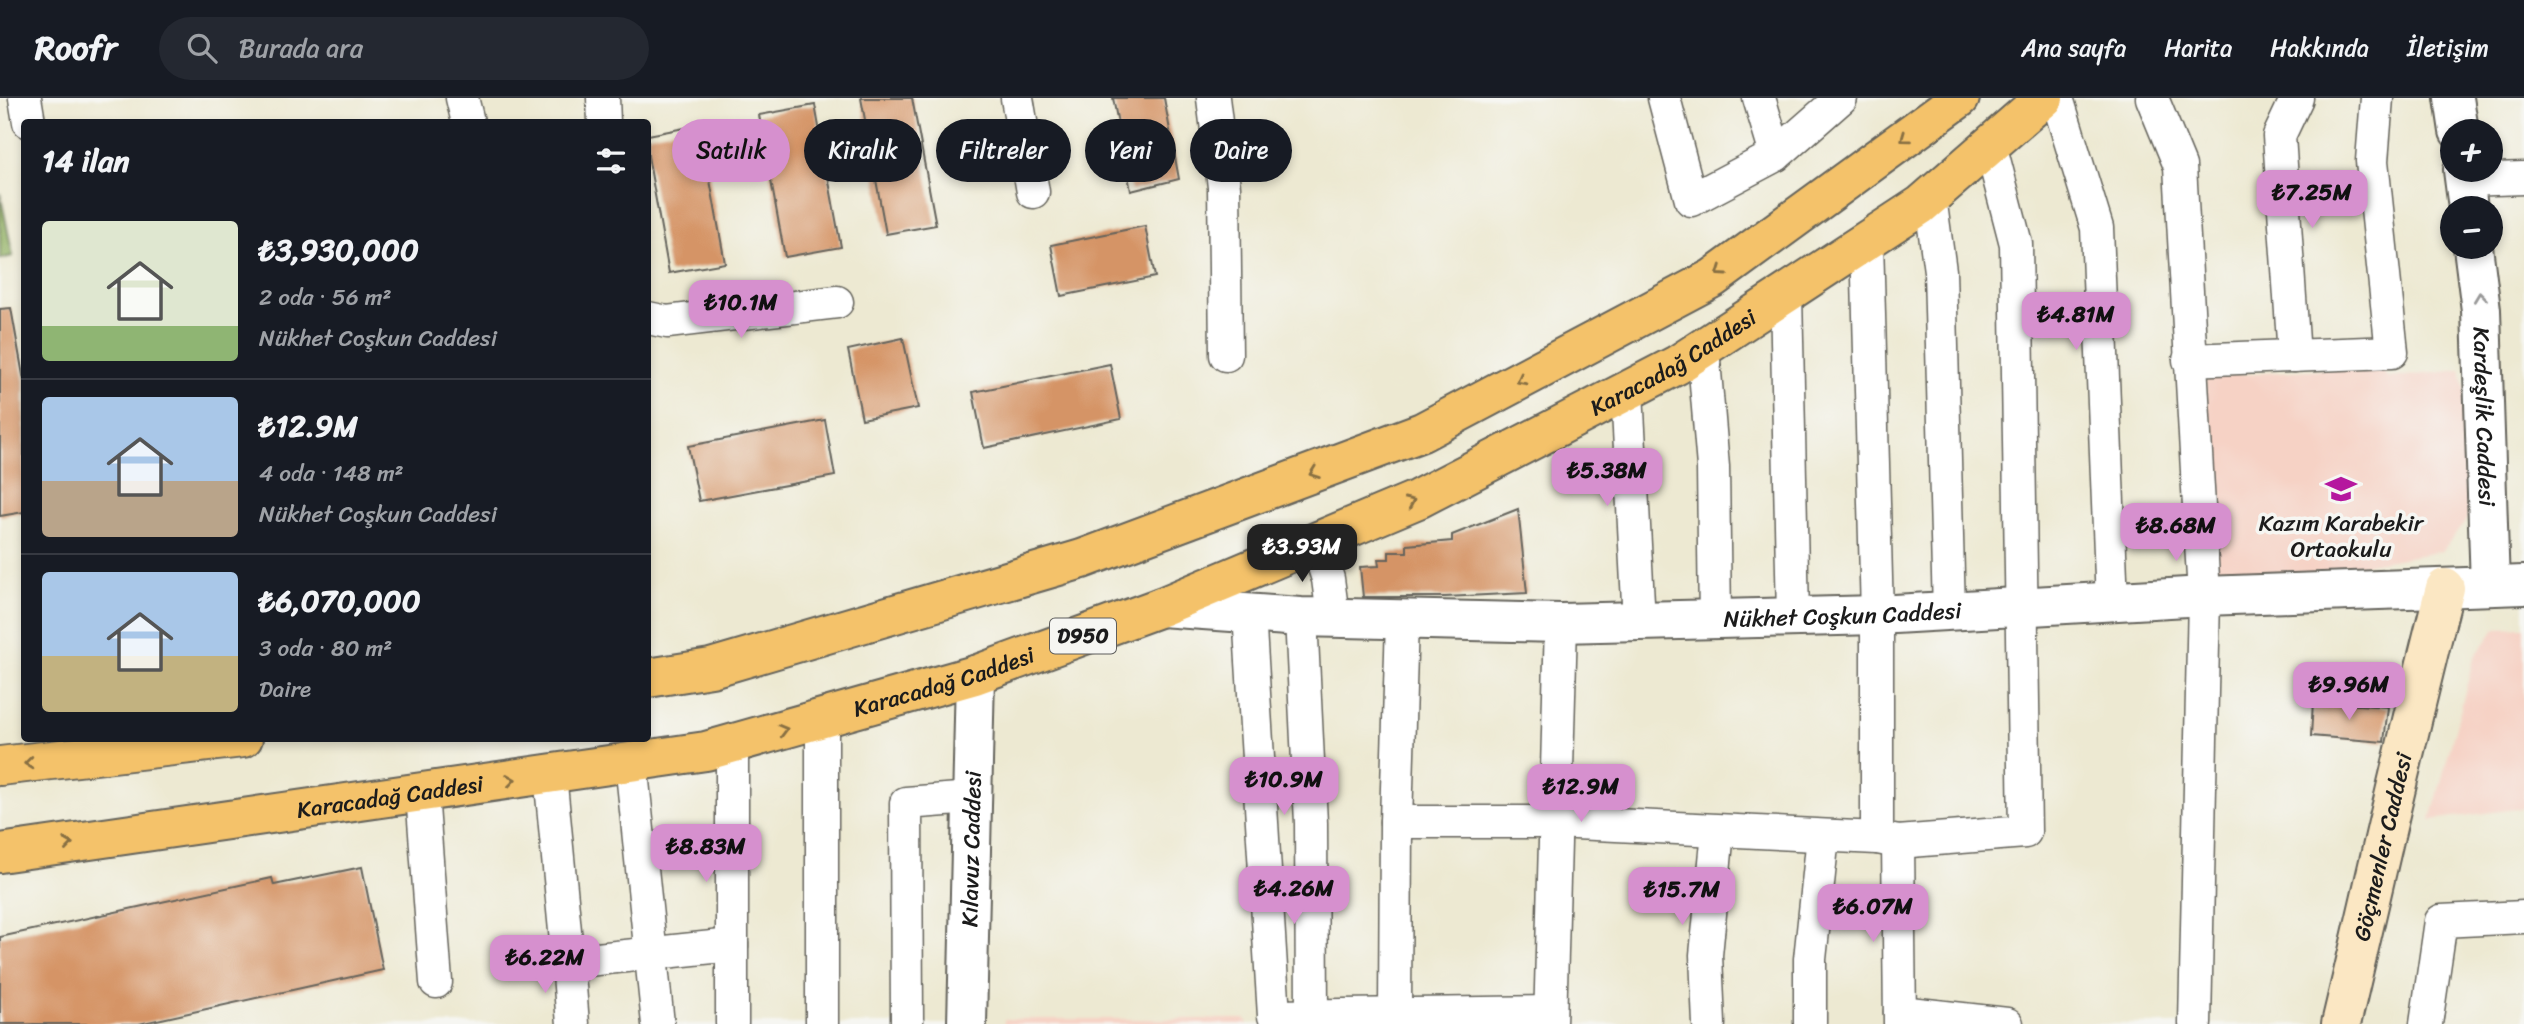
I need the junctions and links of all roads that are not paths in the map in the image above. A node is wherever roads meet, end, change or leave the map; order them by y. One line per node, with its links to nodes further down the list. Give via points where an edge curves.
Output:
1 (25, 98): 16 (street)
2 (462, 98): 17 (street)
3 (603, 98): 18 (street)
4 (1017, 98): 24 (street)
5 (1213, 98): 32 (street, via 1224,187)
6 (1664, 98): 21 (street, via 1690,200)
7 (1759, 98): 21 (street)
8 (1841, 98): 21 (street)
9 (1960, 98): 53 (highway, one-way to 53, via 1713,278 1422,432 1082,559 711,668)
10 (2043, 98): 20 (highway, Karacadağ Caddesi / D950)
11 (2057, 98): 40 (street, via 2097,228)
12 (2152, 98): 34 (street, via 2179,166)
13 (2297, 98): 33 (street, via 2279,136)
14 (2377, 98): 33 (street, via 2372,161 2392,352)
15 (2454, 98): 19 (street)
16 (28, 119)
17 (467, 119)
18 (604, 119)
19 (2457, 119)
20 (1990, 144): 25 (highway, Karacadağ Caddesi / D950); 42 (street, via 2015,244)
21 (1776, 155)
22 (2524, 178): 23 (street)
23 (2465, 186)
24 (1033, 192)
25 (1930, 197): 26 (highway, Karacadağ Caddesi / D950); 43 (street, via 1940,271)
26 (1867, 240): 28 (highway, Karacadağ Caddesi / D950); 45 (street)
27 (2475, 259): 37 (street, Kardeşlik Caddesi, one-way to 27)
28 (1786, 294): 31 (highway, Karacadağ Caddesi / D950); 47 (street)
29 (838, 302): 30 (street, via 667,322)
30 (651, 319)
31 (1703, 348): 35 (highway, Karacadağ Caddesi / D950); 49 (street, via 1713,467)
32 (1226, 355)
33 (2294, 356): 34 (street)
34 (2189, 360): 39 (street)
35 (1627, 391): 36 (highway, Karacadağ Caddesi / D950, one-way to 35, via 1418,499); 50 (street)
36 (1316, 542): 41 (highway, Karacadağ Caddesi / D950); 46 (street, via 1328,579)
37 (2507, 585): 38 (street, Nükhet Coşkun Caddesi)
38 (2445, 588): 39 (street, Nükhet Coşkun Caddesi); 88 (main road, Göçmenler Caddesi, via 2405,740)
39 (2204, 596): 40 (street, Nükhet Coşkun Caddesi); 87 (street)
40 (2112, 603): 42 (street, Nükhet Coşkun Caddesi)
41 (1161, 607): 44 (street, Nükhet Coşkun Caddesi); 52 (highway, Karacadağ Caddesi / D950)
42 (2023, 607): 43 (street, Nükhet Coşkun Caddesi); 66 (street, via 2025,832)
43 (1949, 612): 45 (street, Nükhet Coşkun Caddesi)
44 (1249, 613): 46 (street, Nükhet Coşkun Caddesi); 74 (street, via 1274,1016)
45 (1877, 615): 47 (street, Nükhet Coşkun Caddesi); 66 (street)
46 (1317, 617): 48 (street, Nükhet Coşkun Caddesi); 74 (street)
47 (1793, 617): 49 (street, Nükhet Coşkun Caddesi)
48 (1402, 620): 51 (street, Nükhet Coşkun Caddesi); 62 (street)
49 (1715, 620): 50 (street, Nükhet Coşkun Caddesi)
50 (1639, 622): 51 (street, Nükhet Coşkun Caddesi)
51 (1561, 623): 63 (street)
52 (975, 675): 54 (highway, Karacadağ Caddesi / D950); 61 (street, Kılavuz Caddesi)
53 (651, 678)
54 (822, 719): 56 (highway, Karacadağ Caddesi / D950, one-way to 54); 81 (street)
55 (208, 742): 58 (highway, one-way to 58)
56 (732, 744): 57 (highway, Karacadağ Caddesi / D950); 69 (street)
57 (631, 762): 59 (highway, Karacadağ Caddesi / D950); 70 (street)
58 (0, 766)
59 (550, 774): 60 (highway, Karacadağ Caddesi / D950, one-way to 59); 71 (street)
60 (422, 793): 67 (highway, Karacadağ Caddesi / D950, one-way to 60); 72 (street)
61 (972, 797): 82 (street, via 906,803); 83 (street, Kılavuz Caddesi)
62 (1396, 822): 63 (street); 73 (street)
63 (1555, 822): 64 (street); 75 (street)
64 (1718, 831): 65 (street); 84 (street, via 1706,955)
65 (1824, 836): 66 (street); 85 (street, via 1810,959)
66 (1887, 840): 76 (street)
67 (0, 853)
68 (2524, 917): 89 (street, via 2441,921)
69 (732, 945): 70 (street); 80 (street)
70 (651, 954): 71 (street); 79 (street)
71 (568, 962): 78 (street)
72 (436, 982)
73 (1395, 1014): 74 (street); 75 (street)
74 (1312, 1015)
75 (1550, 1018)
76 (1900, 1018): 77 (street)
77 (1974, 1022): 86 (street)
78 (573, 1024)
79 (658, 1024)
80 (732, 1024)
81 (822, 1024)
82 (907, 1024)
83 (967, 1024)
84 (1709, 1024)
85 (1810, 1024)
86 (2007, 1024)
87 (2195, 1024)
88 (2341, 1024)
89 (2426, 1024)

